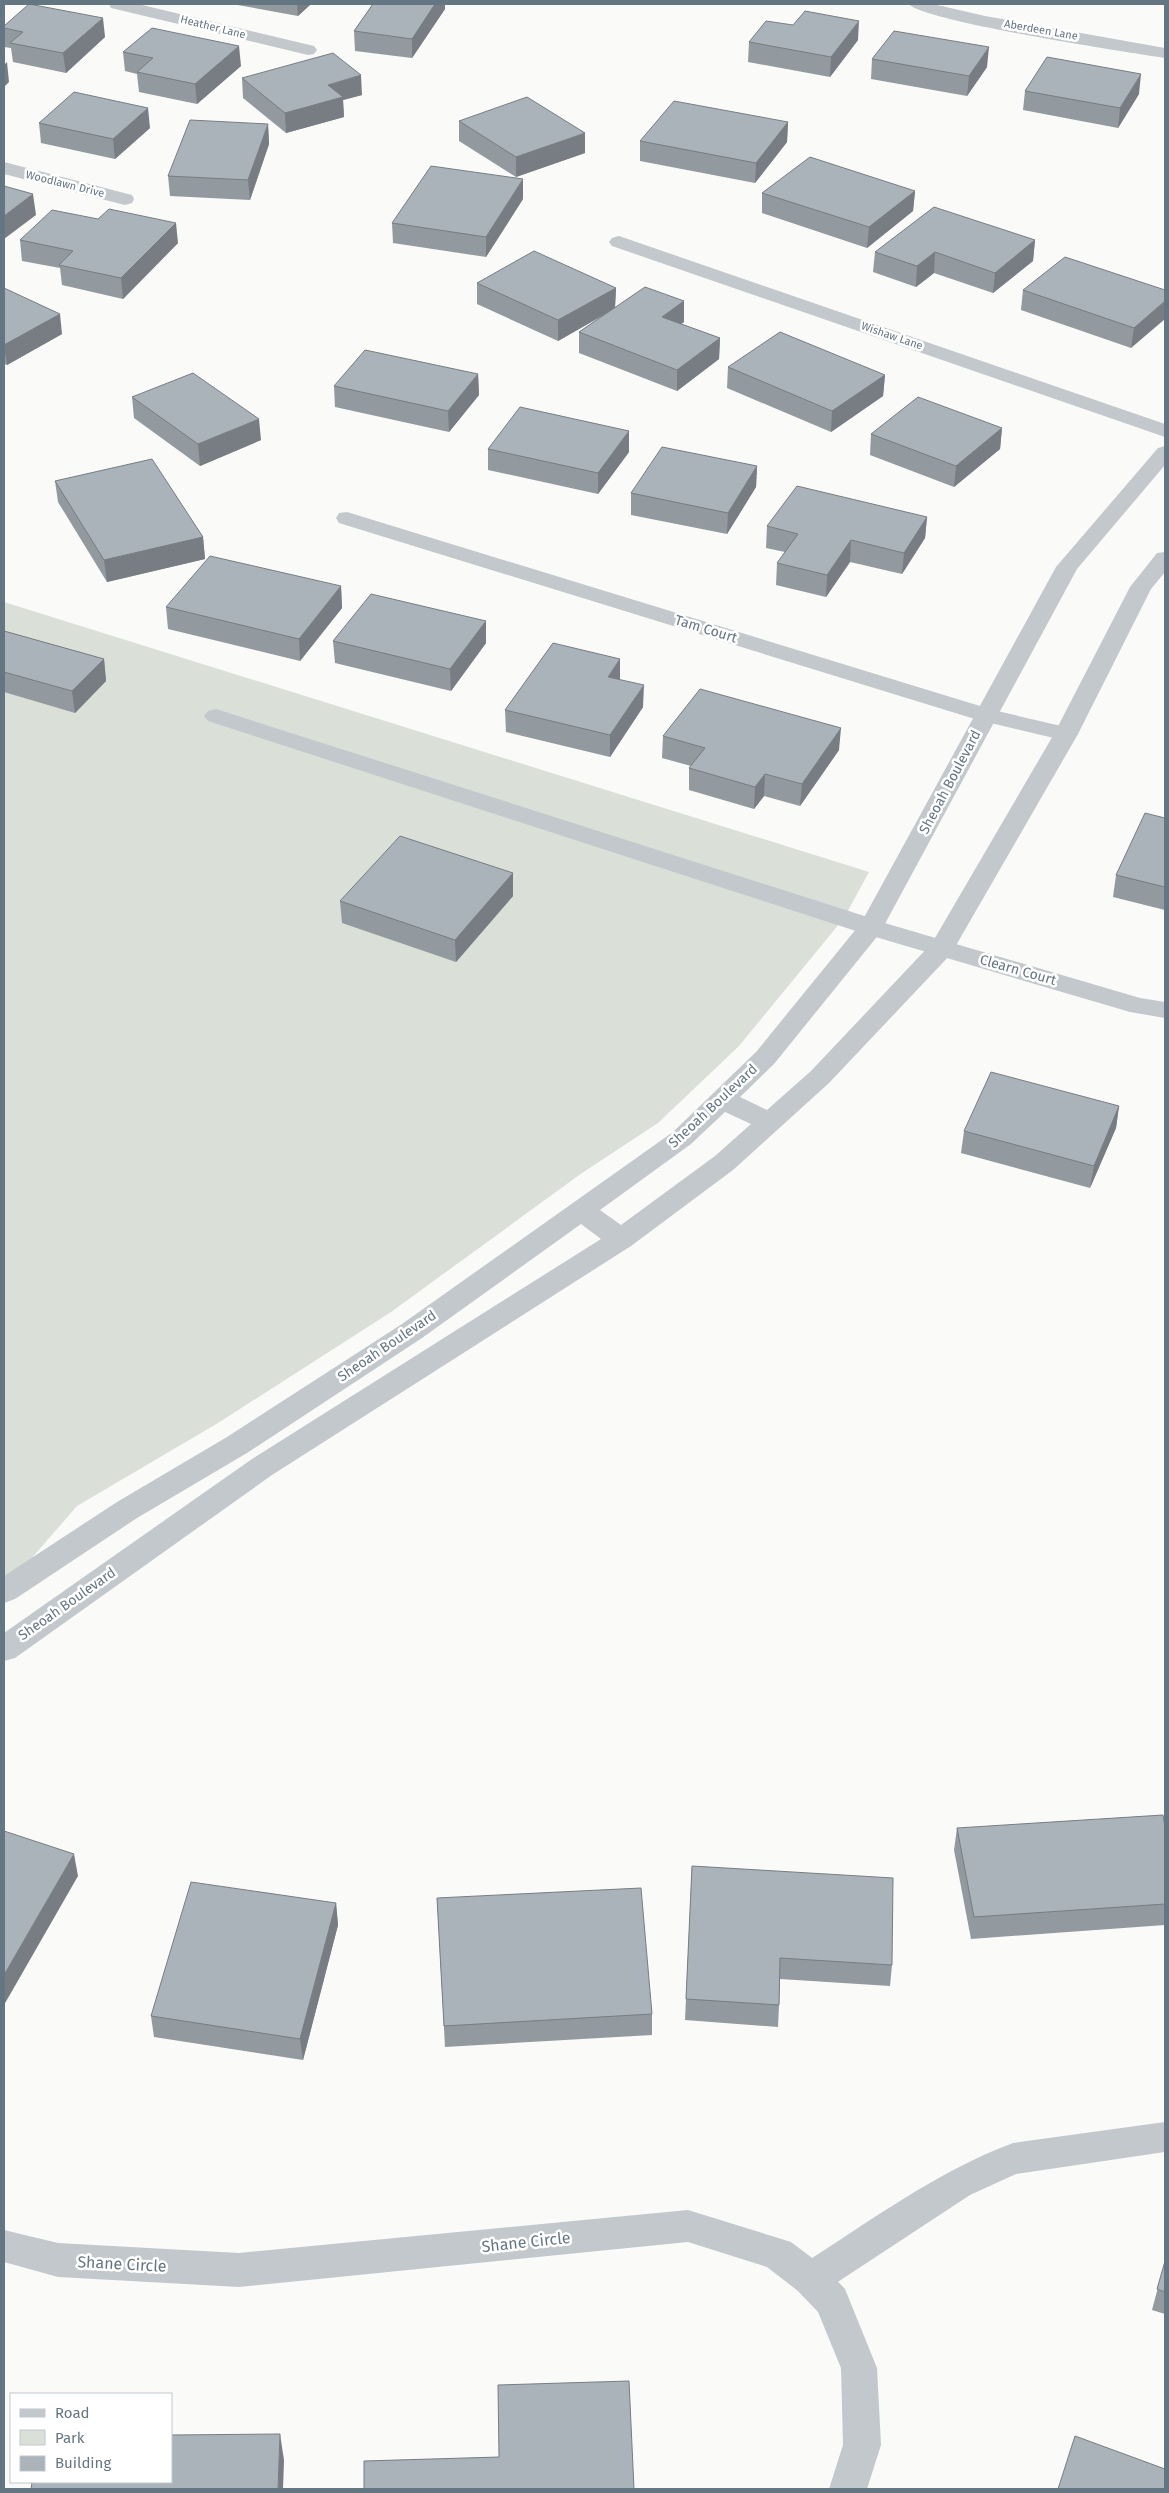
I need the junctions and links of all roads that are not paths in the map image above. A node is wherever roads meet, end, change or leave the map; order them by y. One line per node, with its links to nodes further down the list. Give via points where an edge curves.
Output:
1 (117, 4): 3 (street, Heather Lane)
2 (918, 4): 4 (street, Aberdeen Lane, via 933,10)
3 (308, 50)
4 (1165, 53)
5 (4, 168): 6 (street, Woodlawn Drive)
6 (125, 199)
7 (620, 242): 8 (street, Wishaw Lane)
8 (1165, 430)
9 (1165, 452): 12 (street, Sheoah Boulevard, via 1067,568)
10 (347, 518): 12 (street, Tam Court)
11 (1165, 558): 14 (street, Sheoah Boulevard, via 1141,587)
12 (986, 715): 14 (street, Tam Court); 15 (street, Sheoah Boulevard)
13 (216, 716): 15 (street, Clearn Court)
14 (1066, 734): 16 (street, Sheoah Boulevard)
15 (871, 927): 16 (street, Clearn Court); 18 (street, Sheoah Boulevard, via 765,1058)
16 (942, 948): 17 (street, Clearn Court, via 1139,1006); 19 (street, Sheoah Boulevard, via 820,1077)
17 (1165, 1010)
18 (723, 1100): 19 (street); 20 (street, Sheoah Boulevard, via 682,1138)
19 (770, 1122): 21 (street, Sheoah Boulevard, via 724,1163)
20 (581, 1210): 21 (street); 22 (street, Sheoah Boulevard, via 412,1331)
21 (621, 1239): 23 (street, Sheoah Boulevard, via 262,1467)
22 (4, 1591)
23 (4, 1649)
24 (1165, 2137): 26 (street, via 1013,2159 958,2184)
25 (4, 2246): 26 (street, Shane Circle, via 58,2260 239,2270 688,2226 778,2254)
26 (811, 2279): 27 (street, Shane Circle, via 832,2301 859,2368 862,2445)
27 (848, 2489)

